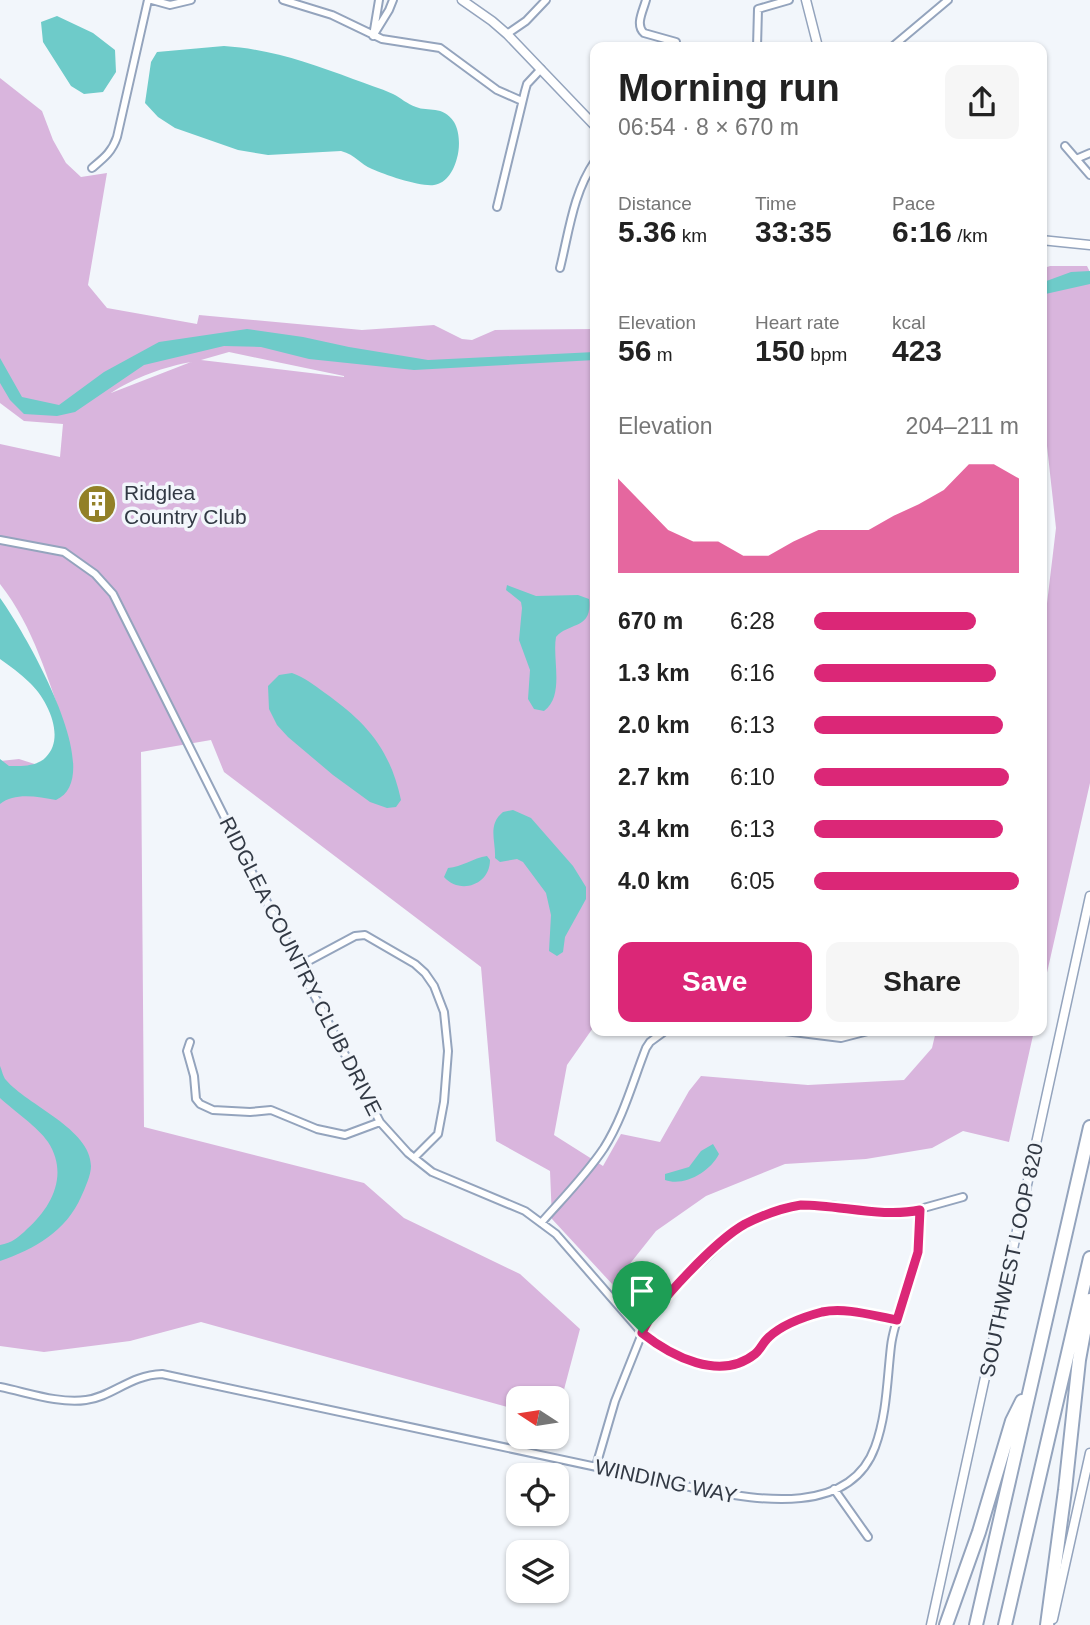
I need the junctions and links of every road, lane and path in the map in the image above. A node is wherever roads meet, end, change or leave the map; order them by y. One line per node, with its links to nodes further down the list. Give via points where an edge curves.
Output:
1 (150, 0): 2 (street, via 170,5); 24 (street, via 113,149)
2 (191, 0)
3 (283, 0): 13 (street, via 332,15)
4 (379, 0): 13 (street)
5 (393, 0): 13 (street)
6 (462, 0): 12 (street)
7 (546, 0): 12 (street)
8 (646, 0): 14 (street, via 640,30)
9 (789, 0): 15 (street, via 758,9)
10 (806, 0): 16 (street)
11 (948, 0): 17 (street)
12 (507, 34): 18 (street)
13 (373, 36): 19 (street, via 440,48 496,90)
14 (676, 42)
15 (757, 42)
16 (817, 42)
17 (898, 42)
18 (541, 69): 19 (street, via 527,84); 20 (street)
19 (522, 101): 27 (street)
20 (590, 122)
21 (1065, 146): 23 (street)
22 (1090, 153): 23 (street)
23 (1076, 159): 26 (street)
24 (92, 168)
25 (590, 168): 30 (street, via 577,194)
26 (1090, 175)
27 (497, 207)
28 (1047, 241): 29 (street)
29 (1090, 245)
30 (560, 268)
31 (0, 540): 33 (street, RIDGLEA COUNTRY CLUB DRIVE, via 64,552 113,594)
32 (1090, 896): 54 (street, SOUTHWEST LOOP 820)
33 (299, 966): 38 (street, RIDGLEA COUNTRY CLUB DRIVE); 40 (street, via 365,935 415,964 434,986 447,1033 443,1102 438,1134)
34 (658, 1036): 43 (street, via 646,1048 605,1146)
35 (825, 1036): 36 (street)
36 (849, 1036)
37 (190, 1042): 38 (street, via 187,1051 196,1099 214,1110 271,1110 345,1135)
38 (380, 1122): 40 (street, RIDGLEA COUNTRY CLUB DRIVE)
39 (1090, 1127): 48 (highway)
40 (414, 1158): 43 (street, RIDGLEA COUNTRY CLUB DRIVE, via 447,1180 525,1210)
41 (963, 1197): 42 (street)
42 (920, 1210): 46 (street, WINDING WAY, via 916,1261); 47 (street, via 894,1214 801,1205 744,1224 670,1292)
43 (541, 1223): 47 (street, RIDGLEA COUNTRY CLUB DRIVE, via 556,1234)
44 (1090, 1258): 57 (highway)
45 (1090, 1300): 58 (highway, via 1077,1372)
46 (897, 1320): 47 (street, RIDGLEA COUNTRY CLUB DRIVE, via 826,1311 791,1322 754,1355 726,1365 684,1359); 52 (street, WINDING WAY, via 875,1448 851,1480)
47 (642, 1333): 51 (street)
48 (1032, 1381): 55 (highway, via 1012,1421); 56 (highway)
49 (0, 1387): 51 (street, WINDING WAY, via 85,1401 132,1379 162,1374)
50 (1090, 1453): 58 (street)
51 (596, 1466): 52 (street, WINDING WAY, via 766,1500 804,1498)
52 (834, 1489): 53 (street)
53 (868, 1537)
54 (931, 1625)
55 (946, 1625)
56 (976, 1625)
57 (1005, 1625)
58 (1050, 1625)

